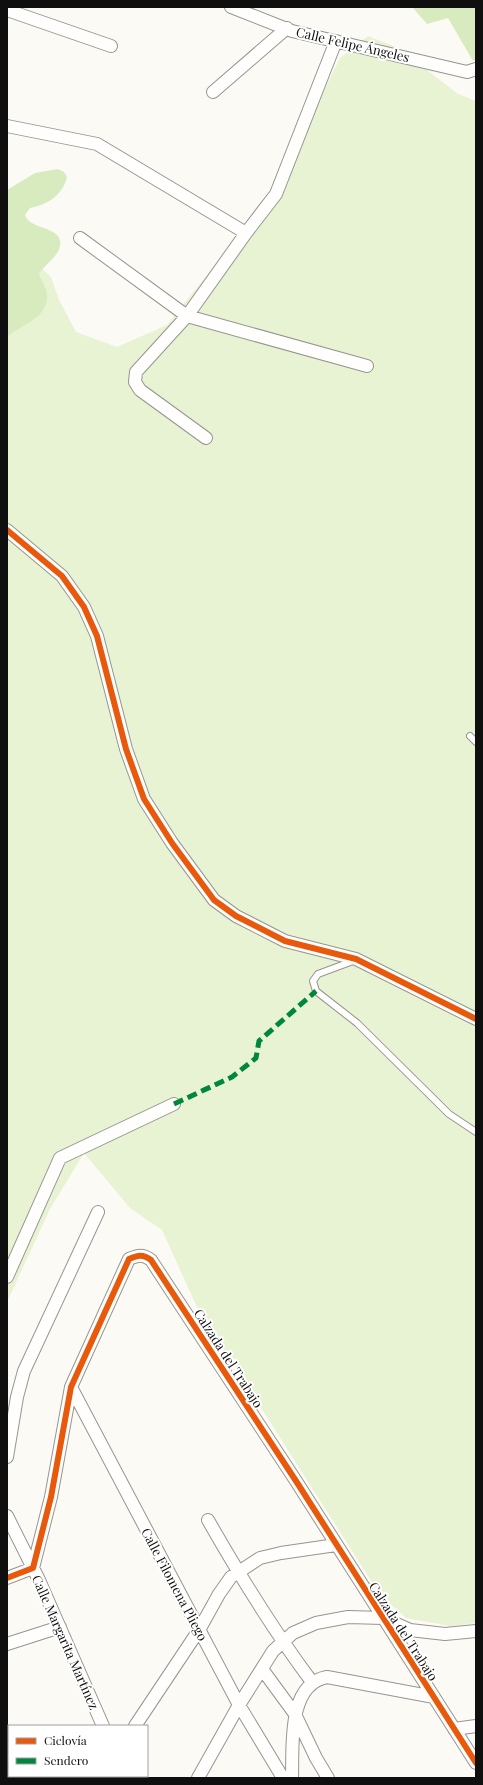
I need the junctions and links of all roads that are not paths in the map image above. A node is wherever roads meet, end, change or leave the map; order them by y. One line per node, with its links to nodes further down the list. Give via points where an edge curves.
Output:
1 (231, 7): 3 (street, Calle Felipe Ángeles)
2 (7, 10): 5 (street)
3 (287, 28): 4 (street, Calle Felipe Ángeles); 7 (street)
4 (336, 41): 6 (street, Calle Felipe Ángeles, via 467,72); 9 (street, via 276,194)
5 (111, 46)
6 (476, 69)
7 (213, 92)
8 (7, 126): 9 (street, via 97,144)
9 (246, 233): 11 (street)
10 (80, 238): 11 (street)
11 (187, 316): 12 (street); 13 (street, via 136,372 135,382 140,390)
12 (367, 366)
13 (206, 438)
14 (7, 530): 17 (street, via 62,576 84,607 97,636 126,749 144,799 172,843 214,900 236,916 285,941)
15 (470, 736): 16 (lane)
16 (476, 742)
17 (356, 959): 18 (street); 20 (lane, via 318,974 314,981 316,991 357,1023 449,1114)
18 (476, 1019)
19 (174, 1104): 22 (street, via 60,1158)
20 (476, 1132)
21 (98, 1212): 24 (street, via 24,1371)
22 (7, 1277)
23 (71, 1387): 27 (street, Calzada del Trabajo, via 129,1259 144,1255 151,1260); 28 (street, Calzada del Trabajo, via 51,1497); 33 (street, Calle Filomena Pliego)
24 (7, 1457)
25 (7, 1516): 28 (street, Calle Margarita Martínez)
26 (208, 1520): 29 (street)
27 (336, 1545): 29 (street, via 260,1558); 31 (street, Calzada del Trabajo)
28 (33, 1568): 30 (street); 32 (street, Calle Margarita Martínez)
29 (237, 1571): 33 (street, via 219,1594); 35 (street)
30 (7, 1578)
31 (383, 1618): 34 (street, via 410,1630 445,1634); 35 (street, via 348,1617 316,1623 293,1633); 39 (street, Calzada del Trabajo)
32 (60, 1627): 36 (street); 42 (street, Calle Margarita Martínez)
33 (199, 1630): 40 (street, Calle Filomena Pliego); 43 (street)
34 (476, 1631)
35 (282, 1642): 37 (street); 38 (street)
36 (7, 1644)
37 (262, 1669): 40 (street); 41 (street)
38 (312, 1682): 39 (street, via 328,1677); 41 (street)
39 (434, 1697): 45 (street, Calzada del Trabajo)
40 (239, 1705): 47 (street); 48 (street, Calle Filomena Pliego)
41 (295, 1714): 49 (street); 50 (street)
42 (103, 1725)
43 (136, 1725)
44 (476, 1726): 45 (street)
45 (454, 1729): 46 (street, Calzada del Trabajo)
46 (476, 1763)
47 (198, 1778)
48 (283, 1778)
49 (292, 1778)
50 (328, 1778)

